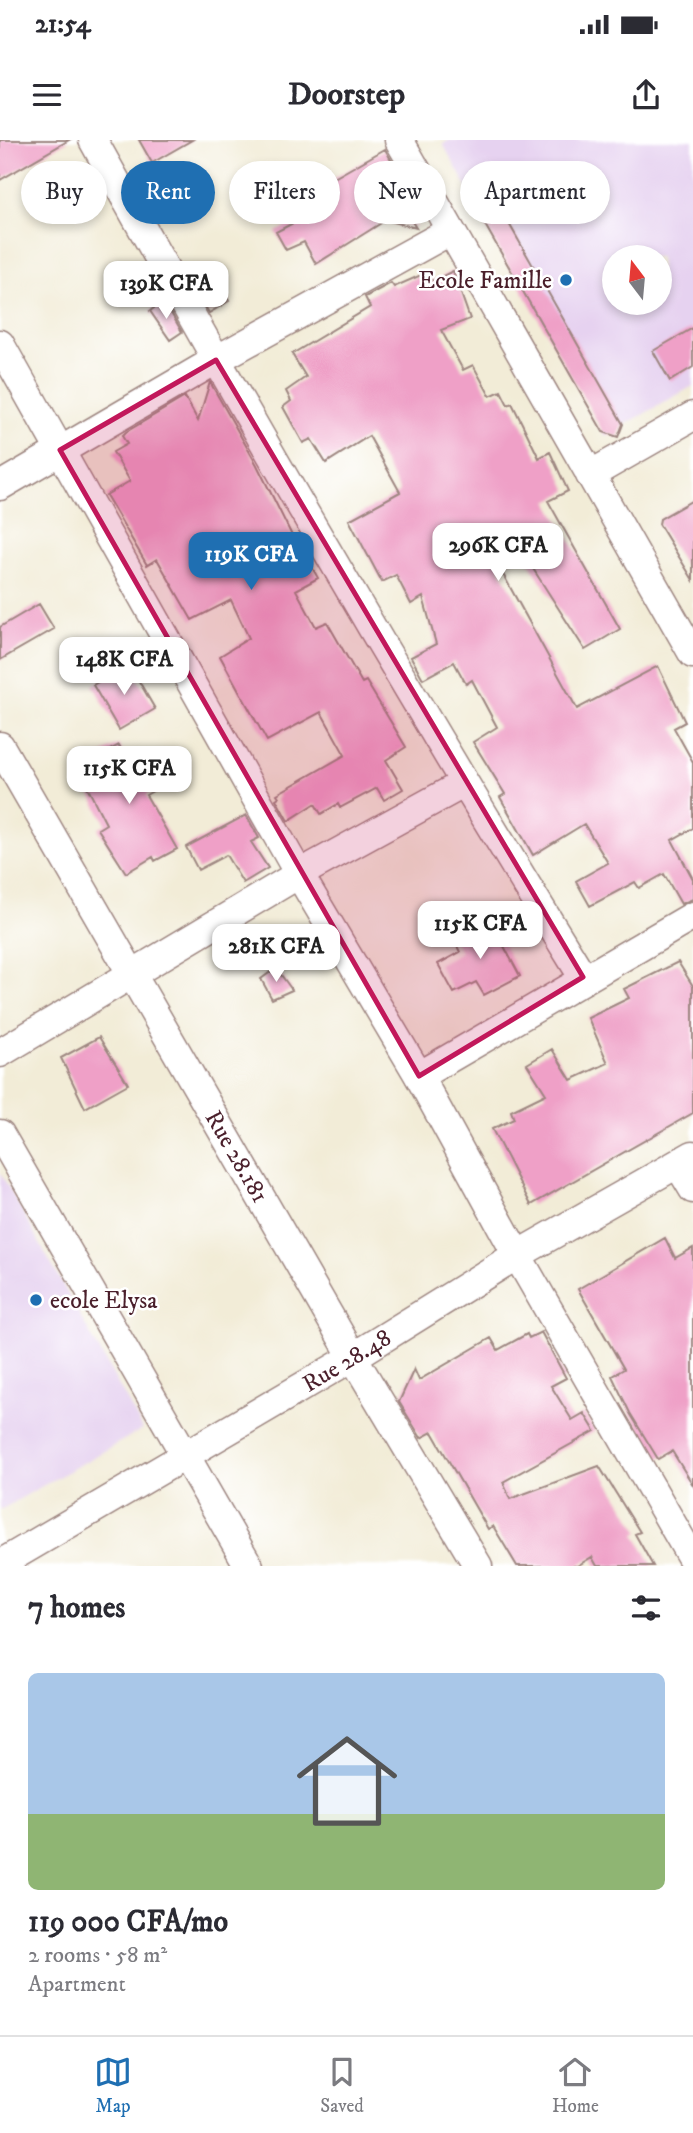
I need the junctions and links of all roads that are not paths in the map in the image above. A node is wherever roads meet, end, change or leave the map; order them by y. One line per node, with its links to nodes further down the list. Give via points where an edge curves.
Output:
1 (93, 140): 5 (street)
2 (399, 140): 3 (street)
3 (450, 231): 5 (street); 8 (street)
4 (0, 344): 7 (street)
5 (216, 360): 7 (street); 12 (street)
6 (693, 415): 8 (street)
7 (60, 450): 9 (street); 13 (street)
8 (590, 475): 10 (street)
9 (0, 486)
10 (693, 654)
11 (0, 746): 15 (street, Rue 28.181)
12 (463, 784): 13 (street); 16 (street)
13 (299, 874): 15 (street); 18 (street)
14 (693, 916): 16 (street)
15 (134, 973): 17 (street); 23 (street, Rue 28.181)
16 (583, 977): 18 (street)
17 (0, 1053)
18 (419, 1076): 22 (street)
19 (0, 1134): 24 (street)
20 (686, 1159): 21 (street); 22 (street, Rue 28.48)
21 (693, 1189)
22 (517, 1255): 23 (street, Rue 28.48); 26 (street)
23 (353, 1357): 24 (street, Rue 28.48); 29 (street, Rue 28.181)
24 (185, 1456): 25 (street, Rue 28.48); 28 (street)
25 (30, 1558): 27 (street, Rue 28.48)
26 (693, 1560)
27 (0, 1564)
28 (249, 1566)
29 (478, 1566)

